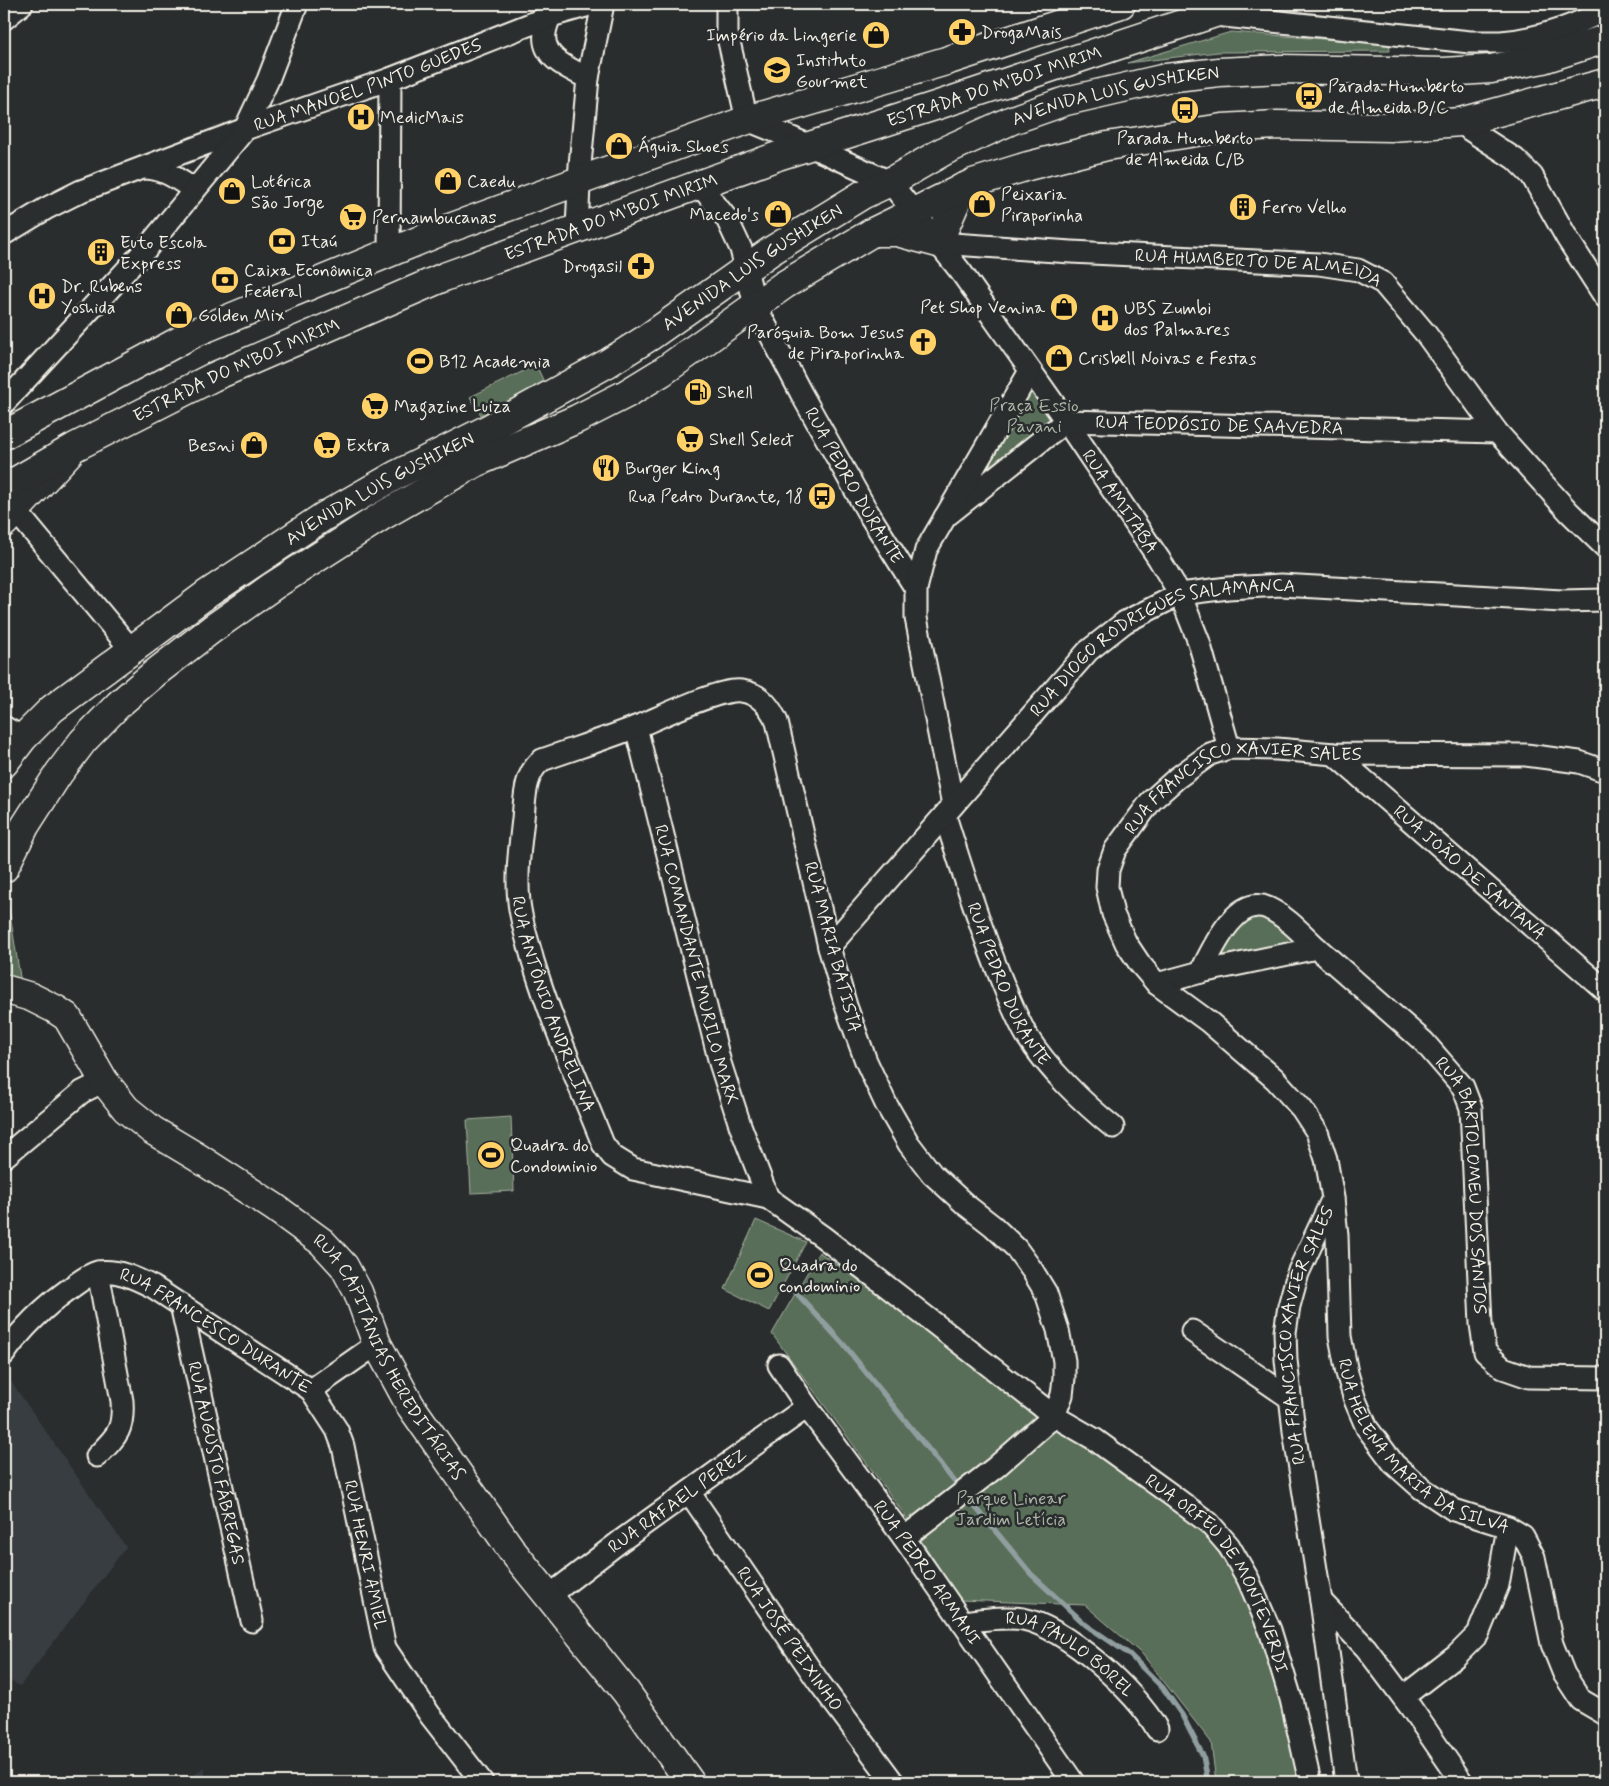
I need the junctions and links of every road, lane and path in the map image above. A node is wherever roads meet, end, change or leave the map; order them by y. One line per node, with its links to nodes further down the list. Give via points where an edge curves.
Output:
1 (22, 4): 11 (street)
2 (297, 4): 18 (street, via 268,80)
3 (593, 4): 8 (street, RUA MANOEL PINTO GUEDES)
4 (603, 4): 13 (street)
5 (727, 4): 16 (street, via 727,33)
6 (1121, 4): 16 (main road, via 946,61)
7 (1242, 4): 10 (main road, ESTRADA DO M'BOI MIRIM)
8 (552, 10): 13 (street, via 545,31 547,50 560,63); 14 (street, RUA MANOEL PINTO GUEDES)
9 (1605, 10): 10 (street, via 1534,36 1502,42 1470,42)
10 (1210, 14): 19 (main road, ESTRADA DO M'BOI MIRIM)
11 (4, 19)
12 (1605, 39): 22 (main road, AVENIDA LUIS GUSHIKEN, via 1543,60 1491,69 1444,72 1282,69 1166,78 1066,101 1012,120 944,151)
13 (588, 78): 21 (street)
14 (390, 79): 18 (street, RUA MANOEL PINTO GUEDES); 31 (street)
15 (1601, 88): 17 (main road)
16 (747, 120): 19 (street); 21 (main road)
17 (1461, 122): 24 (main road, via 1391,127 1277,125 1222,128 1107,146); 33 (street, via 1515,159 1532,176)
18 (244, 129): 20 (street, RUA MANOEL PINTO GUEDES); 25 (street)
19 (809, 146): 22 (street); 23 (main road, ESTRADA DO M'BOI MIRIM)
20 (142, 168): 25 (street, RUA MANOEL PINTO GUEDES, via 168,172); 29 (street, RUA MANOEL PINTO GUEDES, via 81,191)
21 (579, 180): 27 (street); 31 (main road)
22 (890, 182): 26 (street, RUA AMITABA); 32 (main road, AVENIDA LUIS GUSHIKEN, via 862,194)
23 (700, 185): 27 (main road, ESTRADA DO M'BOI MIRIM); 32 (street, RUA PEDRO DURANTE, via 727,219)
24 (968, 185): 26 (main road, AVENIDA LUIS GUSHIKEN); 30 (main road)
25 (194, 190): 36 (street, via 147,248)
26 (914, 212): 28 (main road, AVENIDA LUIS GUSHIKEN); 30 (street, RUA AMITABA)
27 (577, 228): 40 (main road, ESTRADA DO M'BOI MIRIM, via 444,277 213,376 75,447)
28 (873, 232): 30 (main road, via 894,231); 34 (main road, AVENIDA LUIS GUSHIKEN)
29 (4, 234)
30 (938, 243): 35 (street, RUA AMITABA); 38 (street, RUA HUMBERTO DE ALMEIDA, via 1319,264 1358,270 1383,283 1398,300)
31 (389, 253): 39 (main road, via 203,329)
32 (746, 268): 34 (street, RUA PEDRO DURANTE); 46 (main road, AVENIDA LUIS GUSHIKEN, via 608,363 322,517 207,594)
33 (1605, 297)
34 (755, 304): 43 (street, RUA PEDRO DURANTE, via 802,395); 54 (main road, AVENIDA LUIS GUSHIKEN, via 662,372 626,394 499,452 382,516 212,629 154,673 83,741 30,819)
35 (1030, 371): 37 (street, RUA AMITABA); 41 (street)
36 (4, 403)
37 (1066, 421): 38 (street, RUA TEODÓSIO DE SAAVEDRA); 41 (street); 44 (street, RUA AMITABA)
38 (1497, 432): 42 (street, RUA HUMBERTO DE ALMEIDA, via 1568,512)
39 (4, 435)
40 (8, 507): 46 (street, via 124,640)
41 (945, 517): 43 (street, via 926,550)
42 (1605, 547)
43 (916, 589): 53 (street, RUA PEDRO DURANTE, via 916,618)
44 (1180, 594): 45 (street, RUA DIOGO RODRIGUES SALAMANCA, via 1281,585 1562,601); 49 (street, RUA AMITABA, via 1199,642); 53 (street, RUA DIOGO RODRIGUES SALAMANCA, via 1125,622 1088,651)
45 (1605, 600)
46 (129, 652): 48 (main road, AVENIDA LUIS GUSHIKEN, via 52,709)
47 (636, 727): 55 (street, RUA MARIA BATISTA, via 682,707 732,691 742,691 764,701 776,722); 66 (street, RUA COMANDANTE MURILO MARX, via 720,1063); 66 (street, RUA ANTÔNIO ANDRELINA, via 542,760 529,775 519,863 519,902 525,932 542,990 603,1144 612,1156 633,1169)
48 (13, 732): 51 (main road, AVENIDA LUIS GUSHIKEN)
49 (1229, 748): 50 (street, RUA FRANCISCO XAVIER SALES); 58 (street, RUA FRANCISCO XAVIER SALES, via 1210,754 1151,802 1115,850 1108,870 1107,886 1113,914 1126,943)
50 (1334, 754): 52 (street, RUA FRANCISCO XAVIER SALES, via 1526,755 1579,762); 60 (street, RUA JOÃO DE SANTANA)
51 (4, 763)
52 (1605, 771)
53 (949, 811): 55 (street, RUA DIOGO RODRIGUES SALAMANCA); 64 (street, RUA PEDRO DURANTE, via 982,932 1027,1036 1050,1066)
54 (4, 868)
55 (829, 947): 78 (street, RUA MARIA BATISTA, via 866,1061 909,1144 932,1174 1016,1248 1046,1293 1064,1361 1062,1395)
56 (1317, 948): 57 (street); 57 (street, RUA BARTOLOMEU DOS SANTOS, via 1283,918 1267,908 1256,906 1231,920); 74 (street, RUA BARTOLOMEU DOS SANTOS, via 1424,1042 1463,1087 1471,1108 1485,1352 1503,1368 1529,1377)
57 (1201, 972): 58 (street)
58 (1157, 984): 67 (street, RUA FRANCISCO XAVIER SALES, via 1209,1022 1275,1079 1302,1109 1317,1132 1326,1159)
59 (4, 990): 61 (main road, RUA CAPITÂNIAS HEREDITÁRIAS)
60 (1605, 990)
61 (31, 997): 62 (main road); 63 (main road, RUA CAPITÂNIAS HEREDITÁRIAS, via 67,1017)
62 (4, 1000)
63 (104, 1082): 65 (street, via 82,1092); 71 (main road, RUA CAPITÂNIAS HEREDITÁRIAS, via 126,1109 152,1130 197,1156 322,1242 344,1266 358,1292)
64 (1113, 1127)
65 (4, 1157)
66 (768, 1198): 78 (street, RUA ANTÔNIO ANDRELINA, via 823,1236)
67 (1332, 1198): 76 (street, RUA FRANCISCO XAVIER SALES, via 1298,1273 1289,1306 1285,1332); 81 (street, RUA HELENA MARIA DA SILVA, via 1338,1252 1340,1336 1347,1373 1367,1428 1394,1464 1421,1488 1454,1510)
68 (98, 1272): 69 (street, RUA FRANCESCO DURANTE, via 133,1277); 72 (street, via 47,1305); 79 (street, via 123,1417 121,1427)
69 (181, 1305): 75 (street, RUA FRANCESCO DURANTE); 85 (street, RUA AUGUSTO FÁBREGAS)
70 (1192, 1331): 76 (street)
71 (376, 1344): 75 (street, RUA FRANCESCO DURANTE); 83 (main road, RUA CAPITÂNIAS HEREDITÁRIAS, via 410,1404 513,1552)
72 (4, 1354)
73 (779, 1365): 77 (street, RUA PEDRO ARMANI)
74 (1605, 1378)
75 (311, 1390): 90 (street, RUA HENRI AMIEL, via 344,1446 385,1648 430,1715)
76 (1290, 1398): 84 (street, RUA FRANCISCO XAVIER SALES)
77 (807, 1407): 80 (street, RUA RAFAEL PEREZ); 82 (street, RUA PEDRO ARMANI)
78 (1054, 1416): 82 (street, RUA MARIA BATISTA, via 996,1467); 94 (street, RUA ORFEU DE MONTEVERDI, via 1094,1439 1170,1494 1209,1523 1230,1546 1270,1630 1291,1699)
79 (97, 1456)
80 (689, 1492): 83 (street, RUA RAFAEL PEREZ); 92 (street, RUA JOSÉ PEIXINHO, via 818,1681)
81 (1508, 1527): 87 (street, via 1498,1585 1478,1634 1456,1656); 88 (street, RUA HELENA MARIA DA SILVA, via 1523,1536 1534,1557 1552,1644 1564,1674 1581,1700)
82 (904, 1538): 86 (street, RUA PEDRO ARMANI)
83 (549, 1596): 91 (main road, RUA CAPITÂNIAS HEREDITÁRIAS, via 626,1692)
84 (1321, 1601): 87 (street, via 1366,1648); 95 (street, RUA FRANCISCO XAVIER SALES)
85 (252, 1621)
86 (962, 1622): 89 (street, RUA PAULO BOREL, via 1022,1619 1038,1623 1060,1635 1108,1670); 93 (street, RUA PEDRO ARMANI)
87 (1403, 1697): 96 (street)
88 (1605, 1714)
89 (1157, 1729)
90 (482, 1782)
91 (690, 1782)
92 (893, 1782)
93 (1073, 1782)
94 (1310, 1782)
95 (1346, 1782)
96 (1462, 1782)

